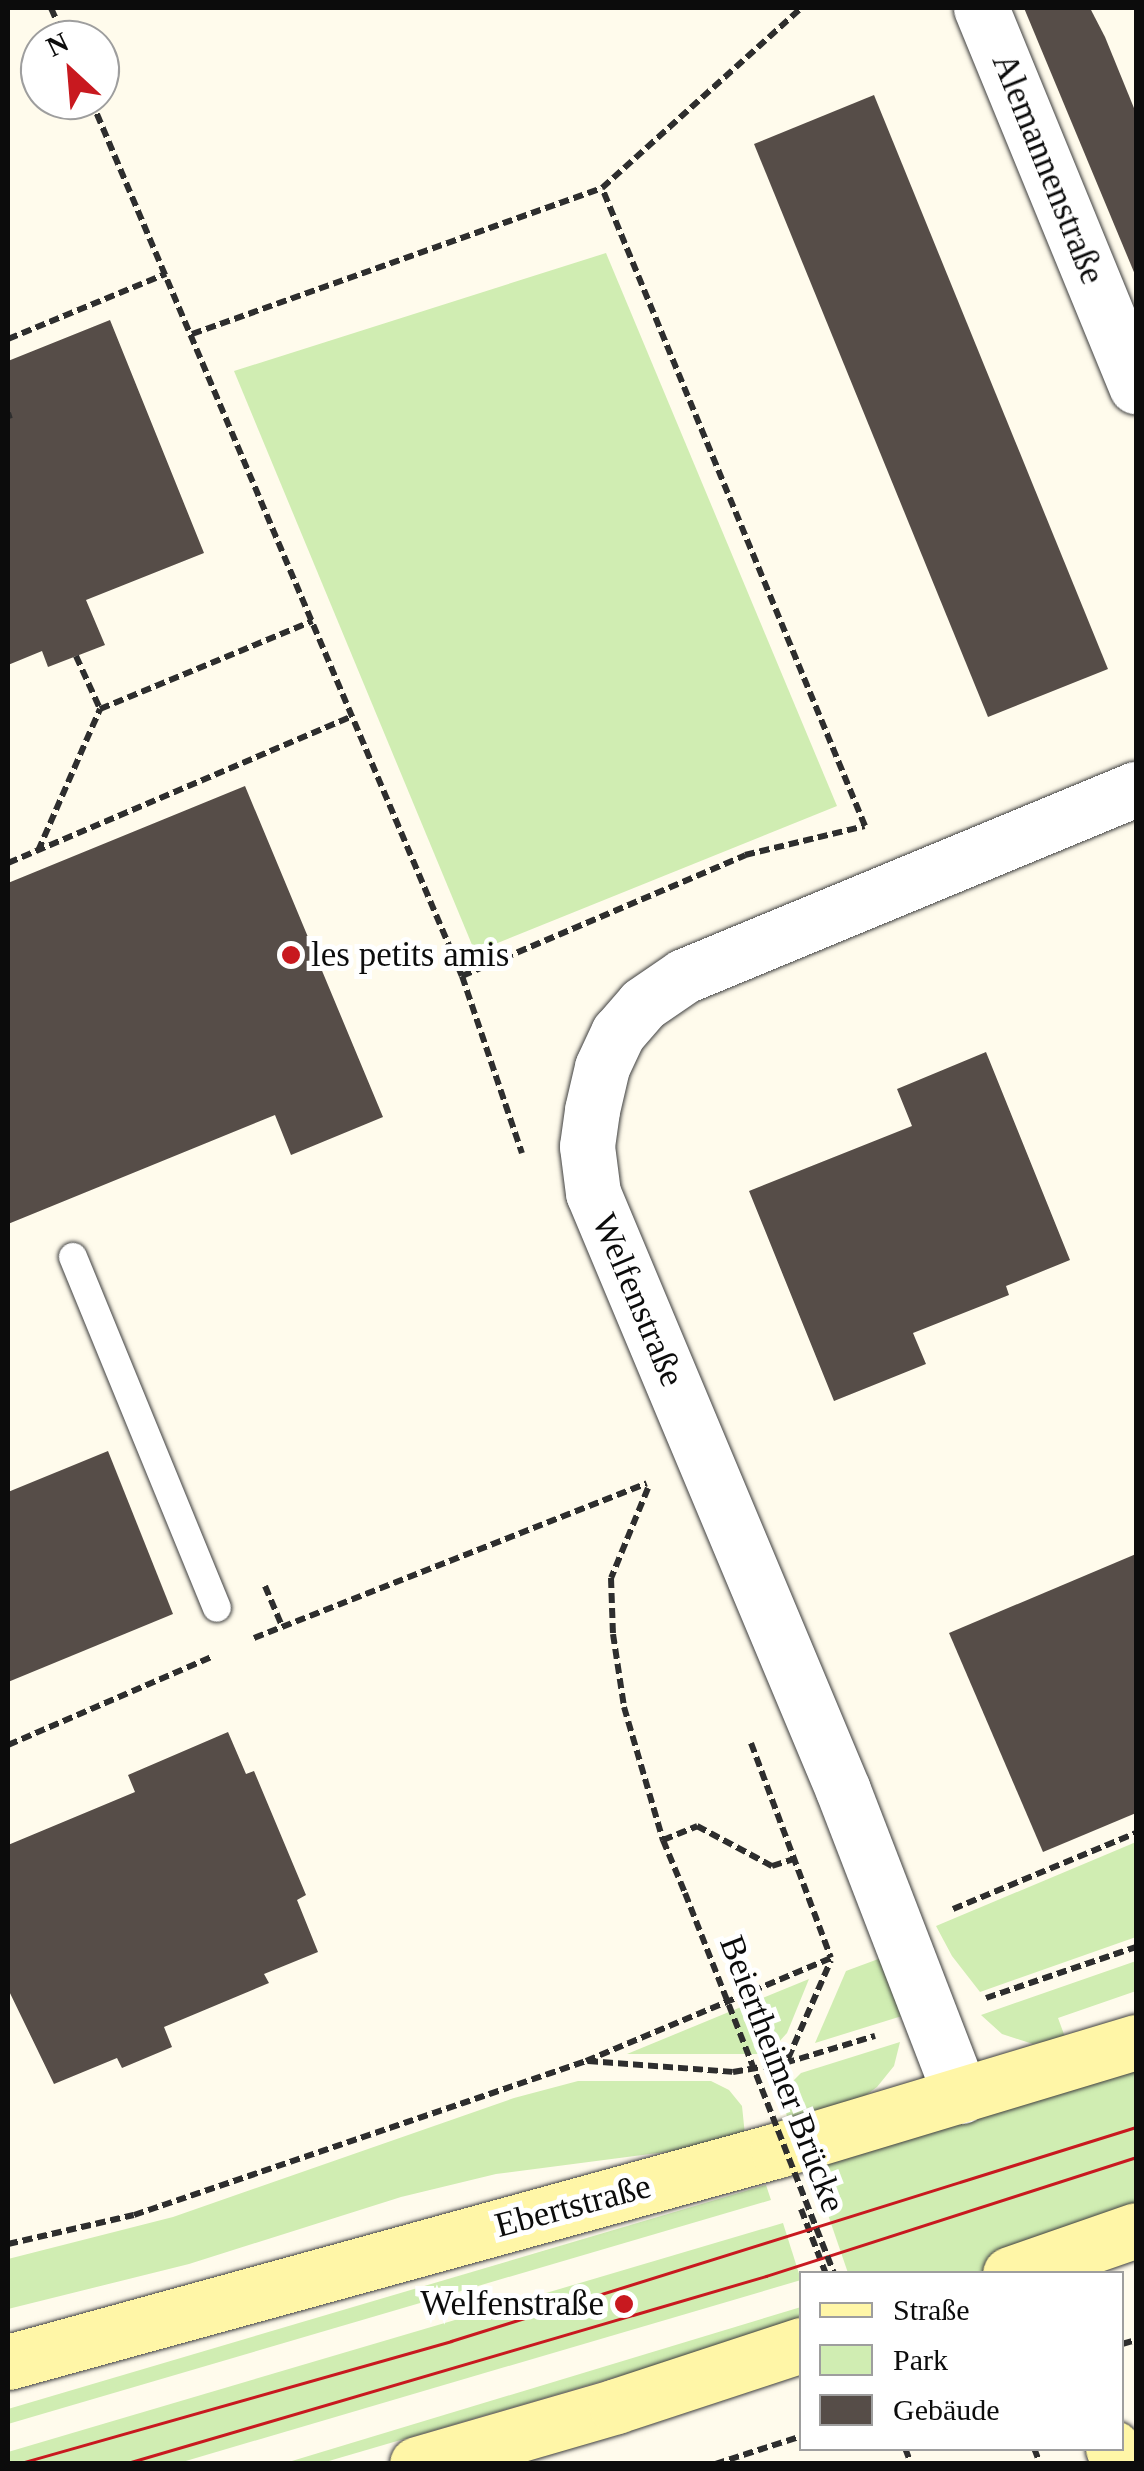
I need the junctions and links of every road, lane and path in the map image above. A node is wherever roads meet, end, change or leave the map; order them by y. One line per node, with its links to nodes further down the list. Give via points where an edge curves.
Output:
1 (801, 8): 4 (path)
2 (982, 8): 8 (street, Alemannenstraße)
3 (100, 120): 5 (path)
4 (602, 188): 6 (path); 16 (path, via 865,826 745,855)
5 (166, 274): 6 (path); 7 (path)
6 (192, 334): 9 (path)
7 (8, 339)
8 (1136, 386)
9 (312, 621): 11 (path); 12 (path)
10 (76, 656): 11 (path)
11 (100, 709): 14 (path)
12 (352, 716): 14 (path); 16 (path)
13 (1136, 789): 24 (street, Welfenstraße, via 684,976 643,1004 618,1033 602,1067 587,1146 594,1193)
14 (38, 851): 15 (path)
15 (8, 863)
16 (462, 976): 17 (path)
17 (528, 1171)
18 (73, 1256): 19 (lane)
19 (217, 1608)
20 (246, 1642): 23 (path, Beiertheimer Brücke, via 650,1482 611,1578 612,1616 624,1708)
21 (227, 1650): 22 (path)
22 (8, 1746)
23 (664, 1840): 25 (path, via 697,1826 772,1866); 37 (path, Beiertheimer Brücke, bridge)
24 (869, 1856): 30 (path); 31 (street, Welfenstraße)
25 (796, 1858)
26 (1136, 1947): 27 (path)
27 (982, 2000)
28 (888, 2032): 30 (path)
29 (1136, 2042): 31 (main road, Ebertstraße)
30 (786, 2064): 32 (path, via 763,2114); 34 (path, via 733,2072 586,2061 134,2215)
31 (961, 2096): 32 (main road, Ebertstraße)
32 (778, 2150): 36 (path); 39 (main road, Ebertstraße)
33 (1136, 2230): 35 (main road)
34 (8, 2244)
35 (1032, 2270)
36 (825, 2271)
37 (833, 2271)
38 (799, 2346): 41 (main road)
39 (8, 2362)
40 (799, 2437): 42 (path)
41 (417, 2464)
42 (714, 2464)

